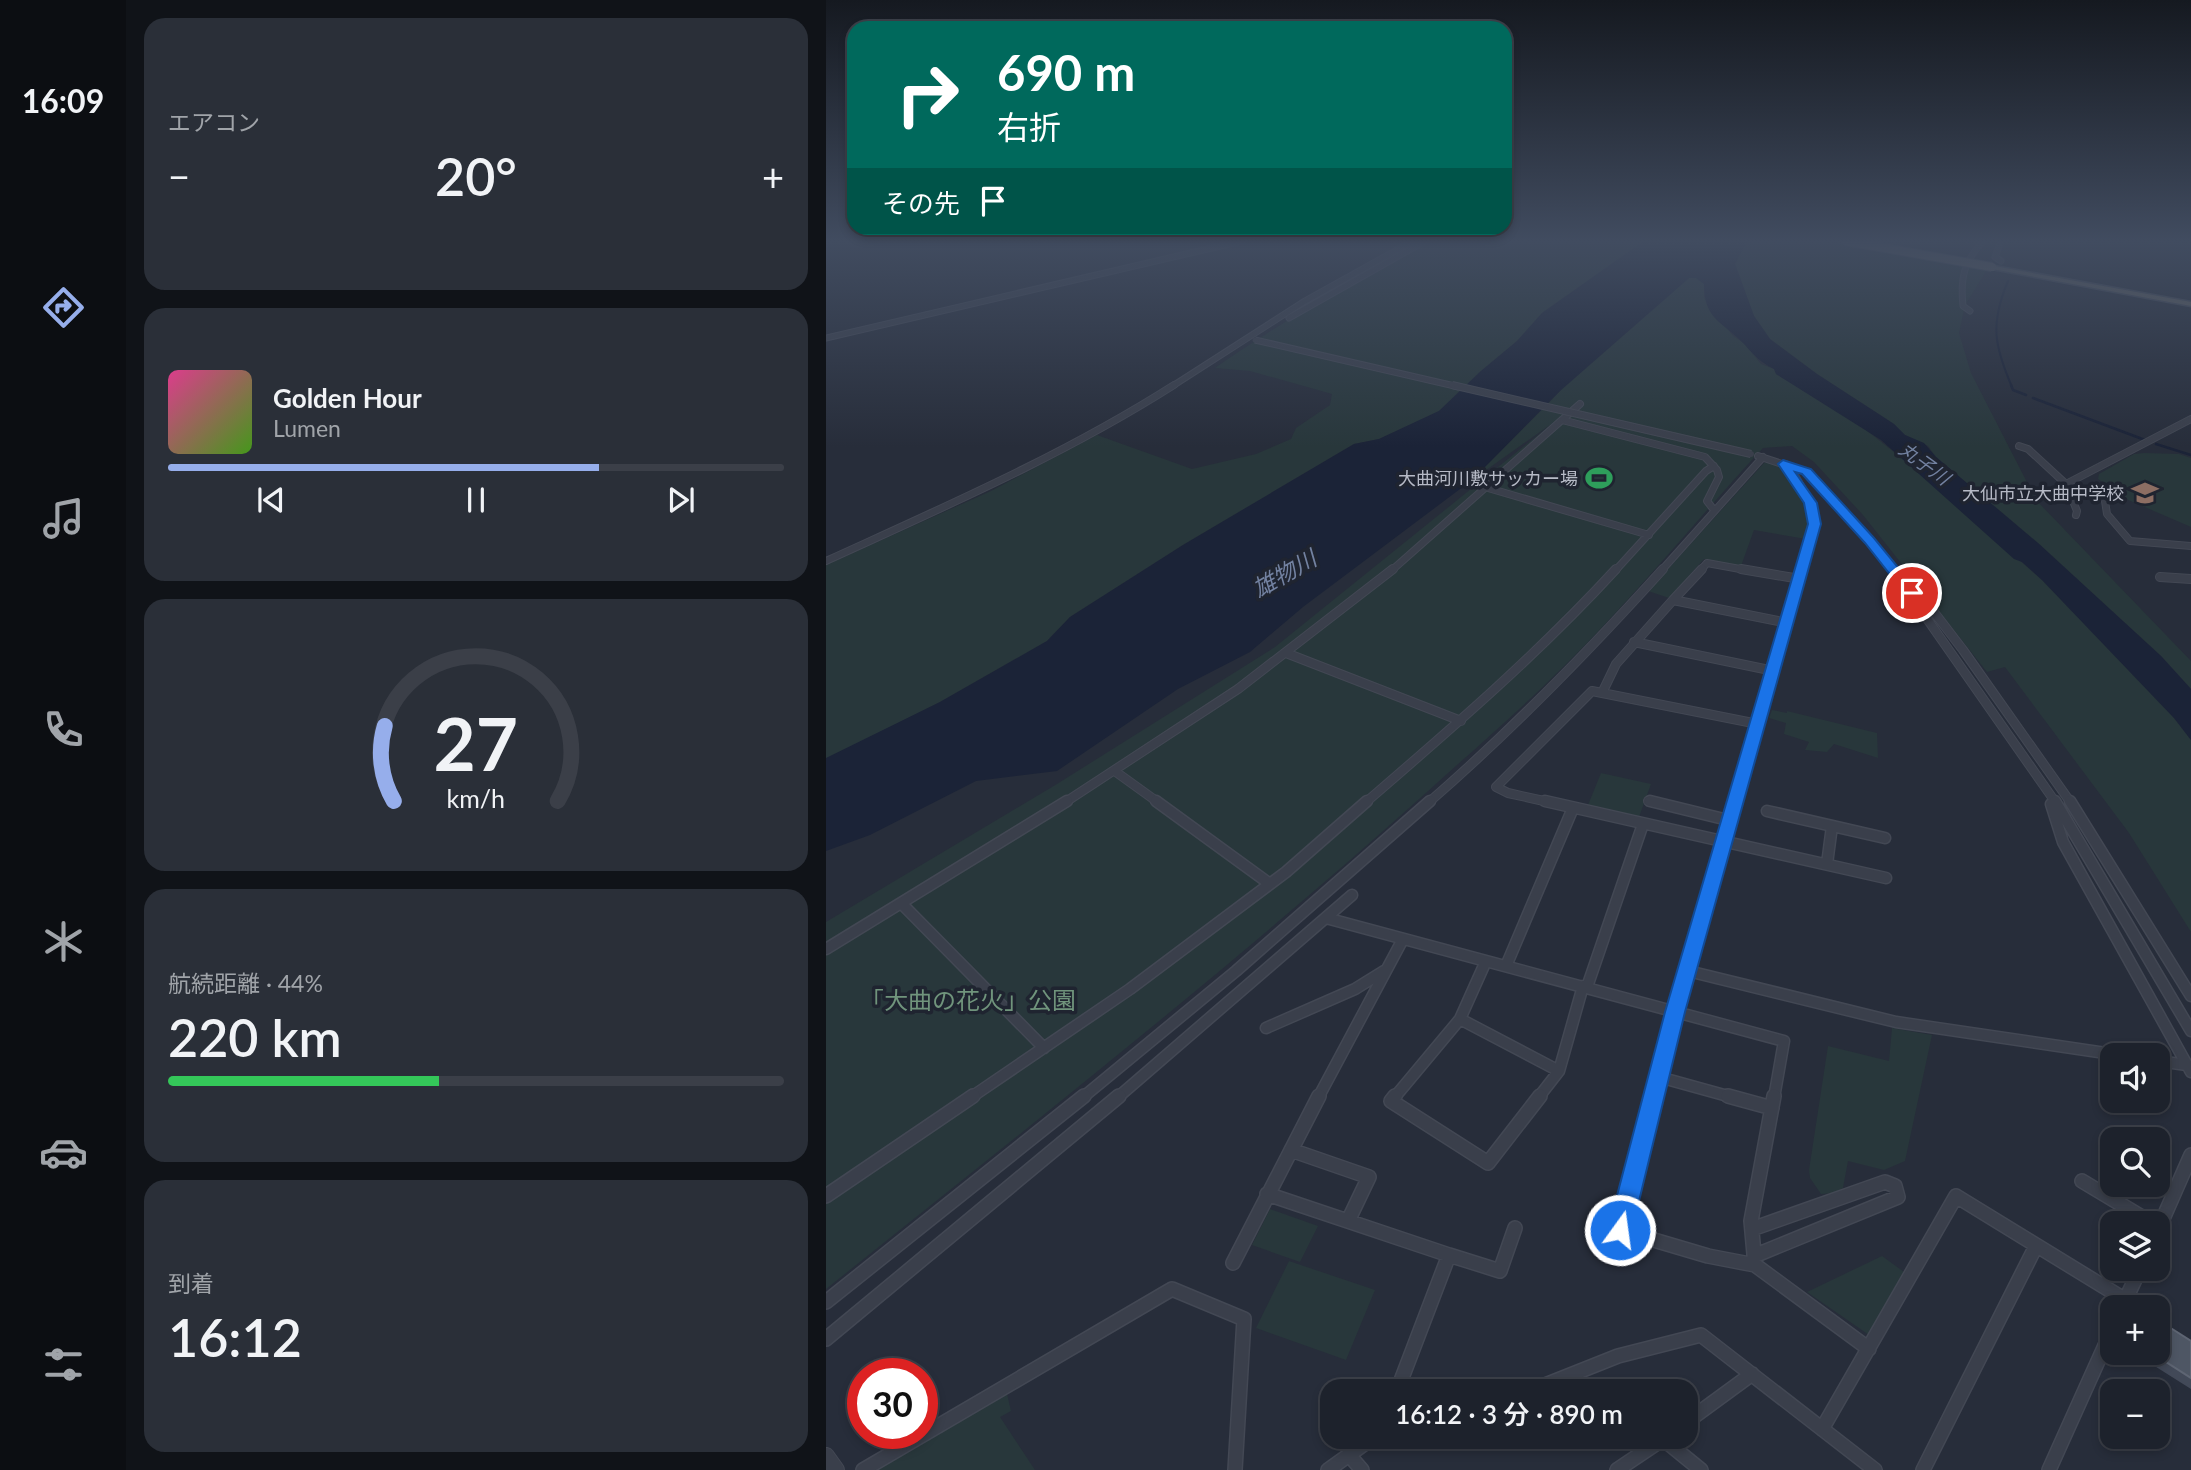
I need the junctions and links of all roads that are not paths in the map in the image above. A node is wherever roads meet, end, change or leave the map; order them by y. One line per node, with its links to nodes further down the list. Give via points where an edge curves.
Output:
1 (948, 310): 5 (street)
2 (1293, 310): 4 (street)
3 (1305, 310): 4 (street)
4 (1263, 330): 6 (street)
5 (826, 338)
6 (1252, 340): 11 (street, bridge); 21 (street, via 1070,444)
7 (1580, 404): 8 (street)
8 (1562, 420): 13 (street, via 1697,453); 15 (street)
9 (2189, 423): 14 (street)
10 (2020, 446): 14 (street)
11 (1757, 455): 12 (street); 17 (street)
12 (1783, 464): 23 (street, via 1813,511); 25 (street, via 1806,472)
13 (1714, 466): 17 (street, via 1719,477 1707,501); 19 (street)
14 (2066, 484): 18 (street)
15 (1488, 488): 19 (street); 29 (street)
16 (2103, 488): 20 (street, via 2107,514 2130,541)
17 (1714, 510): 84 (street, via 1617,620 1465,771 1198,1002)
18 (2076, 515)
19 (1649, 535): 32 (street, via 1572,617)
20 (2191, 546)
21 (826, 561)
22 (2160, 577): 24 (street)
23 (1800, 579): 26 (street, via 1707,563); 27 (street)
24 (2191, 579)
25 (1912, 593): 35 (street); 57 (street, via 1927,603 2013,715 2082,817)
26 (1673, 600): 27 (street); 28 (street)
27 (1788, 623): 30 (street)
28 (1634, 642): 30 (street); 31 (street, via 1616,664)
29 (1286, 653): 32 (street); 34 (street)
30 (1774, 671): 33 (street)
31 (1602, 693): 33 (street); 37 (street, via 1592,691 1496,787)
32 (1461, 721): 46 (street)
33 (1758, 724): 39 (street)
34 (1116, 772): 46 (street); 48 (street)
35 (2046, 789): 61 (street); 65 (street, via 2063,842)
36 (1648, 801): 39 (street)
37 (1573, 808): 40 (street); 53 (street)
38 (1767, 811): 41 (street)
39 (1731, 821): 43 (street)
40 (1643, 824): 43 (street); 56 (street)
41 (1832, 826): 42 (street); 44 (street)
42 (1885, 838)
43 (1726, 841): 44 (street); 55 (street)
44 (1826, 864): 45 (street)
45 (1886, 877)
46 (1270, 884): 62 (street)
47 (1352, 895): 49 (street)
48 (901, 903): 51 (street); 62 (street)
49 (1325, 918): 50 (street); 85 (street, via 1110,1104)
50 (1403, 939): 52 (street); 54 (street)
51 (826, 949)
52 (1486, 961): 53 (street); 59 (street)
53 (1506, 966): 56 (street)
54 (1385, 970): 60 (street, via 1355,989); 69 (street)
55 (1688, 971): 58 (street); 63 (street, via 1896,1022)
56 (1585, 987): 58 (street); 66 (street)
57 (2191, 996)
58 (1675, 1012): 67 (street); 68 (street, via 1784,1041)
59 (1460, 1019): 66 (street); 66 (street, via 1391,1101 1488,1163)
60 (1266, 1028)
61 (2191, 1031)
62 (1044, 1048): 73 (street)
63 (2100, 1052)
64 (2170, 1064): 65 (street)
65 (2189, 1069)
66 (1559, 1071)
67 (1659, 1077): 68 (street); 81 (street, via 1620,1230 1708,1256)
68 (1772, 1108): 78 (street)
69 (1291, 1150): 72 (street); 76 (street, via 1369,1177)
70 (2191, 1155): 75 (street)
71 (2082, 1181): 74 (street)
72 (1267, 1194): 76 (street); 82 (street)
73 (826, 1196)
74 (2131, 1211)
75 (2165, 1211)
76 (1348, 1221): 80 (street)
77 (1515, 1228): 80 (street, via 1500,1271)
78 (1752, 1229): 81 (street); 81 (street, via 1885,1182 1895,1186 1898,1196)
79 (2036, 1246): 83 (street); 86 (street, via 1956,1196); 106 (street)
80 (1449, 1255): 89 (street)
81 (1755, 1260): 86 (street)
82 (1233, 1263)
83 (2112, 1295)
84 (826, 1302)
85 (826, 1339)
86 (1869, 1349): 92 (street)
87 (2100, 1357): 107 (street)
88 (1752, 1374): 90 (street, via 1701,1335 1618,1356); 91 (street); 92 (street)
89 (1402, 1379)
90 (1560, 1379)
91 (1698, 1413)
92 (1822, 1429): 105 (street)
93 (1357, 1449): 96 (street)
94 (1648, 1449): 103 (street)
95 (1677, 1449): 104 (street)
96 (1349, 1455): 101 (street); 102 (street)
97 (826, 1456): 98 (street)
98 (836, 1470)
99 (863, 1470): 100 (street, via 1172,1289 1244,1319)
100 (1235, 1470)
101 (1328, 1470)
102 (1362, 1470)
103 (1617, 1470)
104 (1701, 1470)
105 (1875, 1470)
106 (1923, 1470)
107 (2049, 1470)

